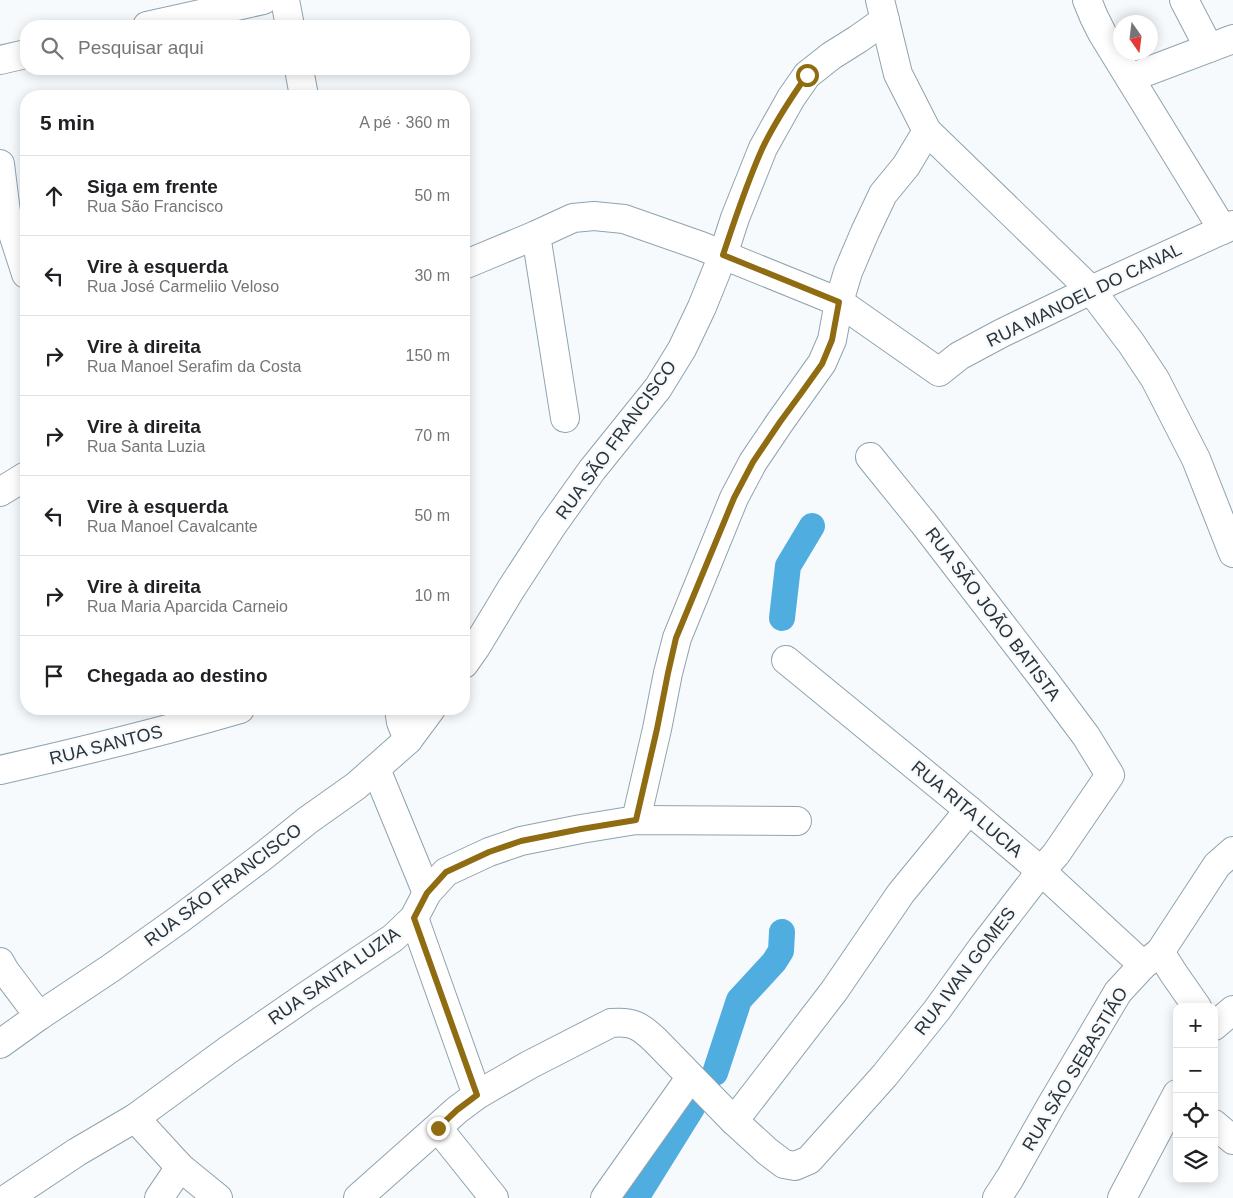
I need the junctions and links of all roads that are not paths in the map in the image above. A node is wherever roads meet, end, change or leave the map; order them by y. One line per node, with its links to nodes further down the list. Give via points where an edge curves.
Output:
1 (263, 0): 6 (street)
2 (285, 0): 7 (street)
3 (1087, 0): 12 (street, via 1102,33)
4 (1184, 0): 8 (street)
5 (883, 10): 14 (street, via 898,74); 19 (street, RUA SÃO FRANCISCO, via 858,39 807,75 790,98 763,148)
6 (174, 20)
7 (289, 20)
8 (1221, 43): 12 (street)
9 (20, 55): 10 (street)
10 (0, 60)
11 (300, 75): 13 (street)
12 (1130, 78): 16 (street)
13 (303, 90)
14 (927, 131): 21 (street); 22 (street, via 906,166 883,194 848,272)
15 (0, 164): 18 (street, via 6,212)
16 (1228, 228): 21 (street, RUA MANOEL DO CANAL)
17 (536, 235): 19 (street, via 573,218 624,219); 20 (street); 23 (street)
18 (20, 255)
19 (723, 255): 22 (street); 28 (street, RUA SÃO FRANCISCO, via 682,349 658,388 552,526)
20 (470, 263)
21 (1091, 290): 22 (street, RUA MANOEL DO CANAL, via 959,356 939,372); 27 (street, via 1155,379 1196,459)
22 (839, 302): 38 (street, via 832,340 822,364 753,462 734,498 676,638)
23 (565, 418)
24 (870, 458): 36 (street, RUA SÃO JOÃO BATISTA, via 1045,681)
25 (20, 480): 26 (street)
26 (0, 492)
27 (1233, 553)
28 (470, 656)
29 (786, 660): 37 (street, RUA RITA LUCIA)
30 (220, 715): 35 (street, RUA SANTOS)
31 (400, 715): 33 (street)
32 (427, 715): 33 (street, RUA SÃO FRANCISCO)
33 (408, 740): 34 (street, RUA SÃO FRANCISCO)
34 (376, 769): 42 (street); 48 (street, RUA SÃO FRANCISCO, via 181,918)
35 (0, 770)
36 (1110, 774): 41 (street, RUA IVAN GOMES)
37 (969, 810): 41 (street, RUA RITA LUCIA); 55 (street, via 901,893 834,991)
38 (636, 820): 39 (street, RUA SANTA LUZIA); 42 (street, RUA SANTA LUZIA, via 521,841 489,852 446,872)
39 (797, 820)
40 (1233, 851): 44 (street, RUA SÃO SEBASTIÃO, via 1217,865)
41 (1041, 871): 44 (street, RUA RITA LUCIA); 55 (street, RUA IVAN GOMES, via 897,1060 809,1160 795,1166 784,1164)
42 (427, 893): 43 (street, RUA SANTA LUZIA)
43 (414, 918): 52 (street); 54 (street, RUA SANTA LUZIA, via 393,938 228,1050)
44 (1152, 959): 46 (street, RUA RITA LUCIA, via 1174,974); 66 (street, RUA SÃO SEBASTIÃO, via 1118,992)
45 (0, 962): 48 (street)
46 (1194, 1003)
47 (1233, 1010): 49 (street)
48 (39, 1016): 50 (street, RUA SÃO FRANCISCO)
49 (1218, 1023)
50 (0, 1044)
51 (690, 1078): 52 (street, via 642,1029 626,1022 611,1023); 55 (street); 65 (street)
52 (477, 1095): 57 (street)
53 (1173, 1102): 67 (street)
54 (135, 1118): 59 (street); 60 (street, RUA SANTA LUZIA)
55 (734, 1121)
56 (1218, 1127): 58 (street)
57 (438, 1128): 63 (street); 64 (street)
58 (1233, 1140)
59 (180, 1167): 61 (street); 62 (street)
60 (8, 1198)
61 (159, 1198)
62 (218, 1198)
63 (358, 1198)
64 (494, 1198)
65 (605, 1198)
66 (997, 1198)
67 (1122, 1198)

